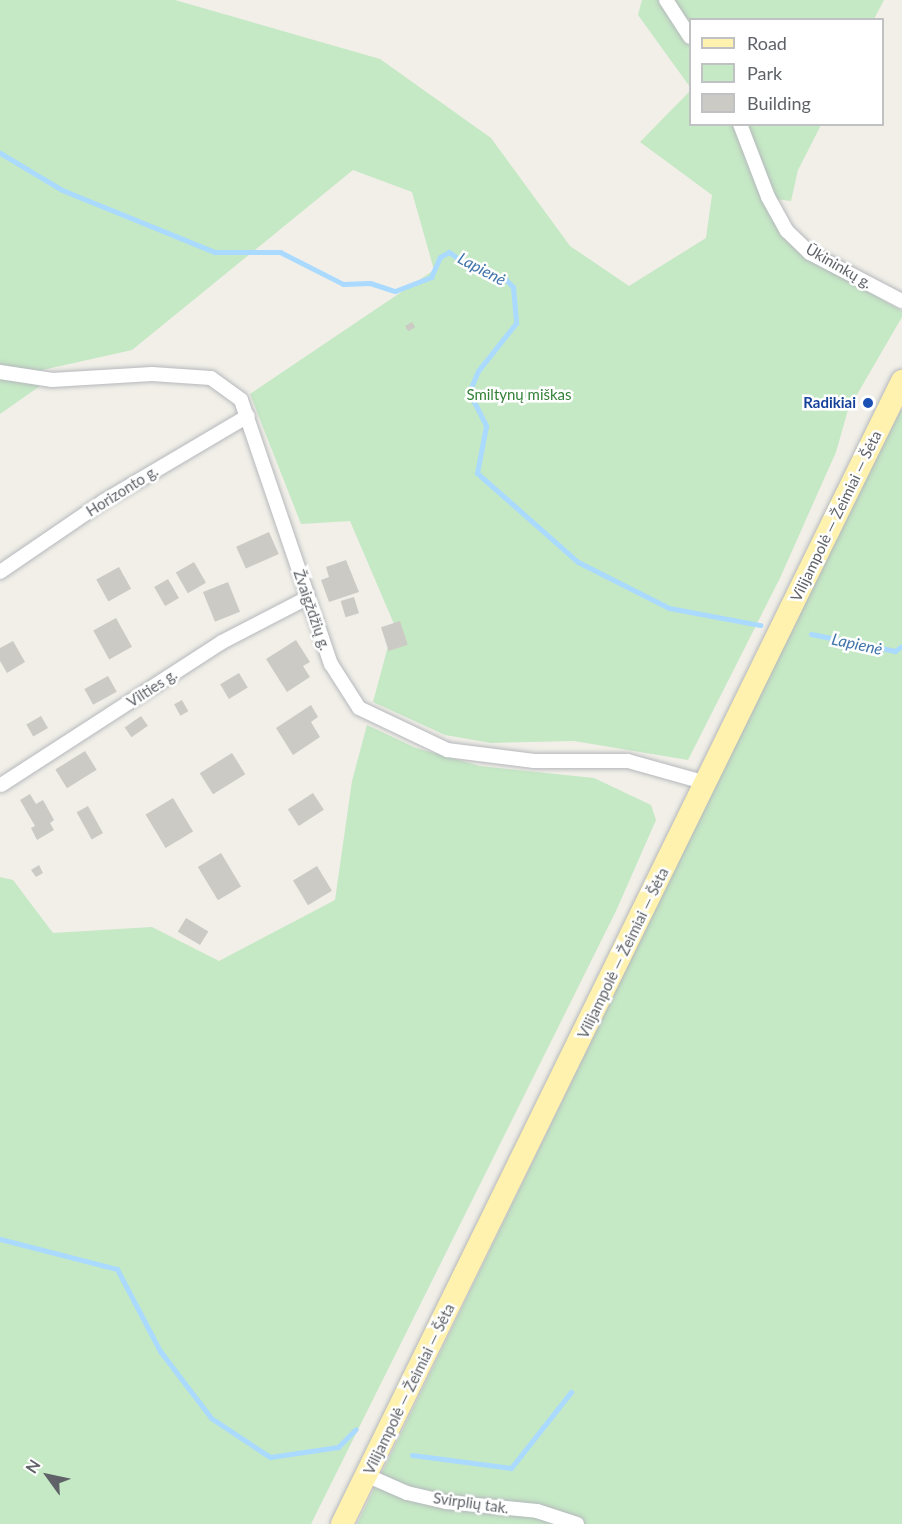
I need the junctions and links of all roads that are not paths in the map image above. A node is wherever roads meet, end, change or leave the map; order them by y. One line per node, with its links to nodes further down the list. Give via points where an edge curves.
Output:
1 (666, 0): 2 (street)
2 (689, 35)
3 (741, 126): 4 (street, Ūkininkų g., via 768,197 787,231 810,253)
4 (902, 301)
5 (0, 372): 7 (street, Žvaigždžių g., via 52,380 152,374 211,378 241,400)
6 (902, 381): 10 (main road, Vilijampolė — Žeimiai — Šėta)
7 (248, 416): 8 (street, Horizonto g., via 104,501); 9 (street, Žvaigždžių g.)
8 (0, 573)
9 (307, 598): 10 (street, Žvaigždžių g., via 331,664 359,708 447,750 534,761 628,761); 11 (street, Vilties g., via 222,642)
10 (706, 783): 12 (main road, Vilijampolė — Žeimiai — Šėta)
11 (1, 785)
12 (366, 1475): 13 (main road, Vilijampolė — Žeimiai — Šėta); 14 (street, Svirplių tak., via 407,1493 446,1502 537,1511)
13 (342, 1524)
14 (577, 1524)

